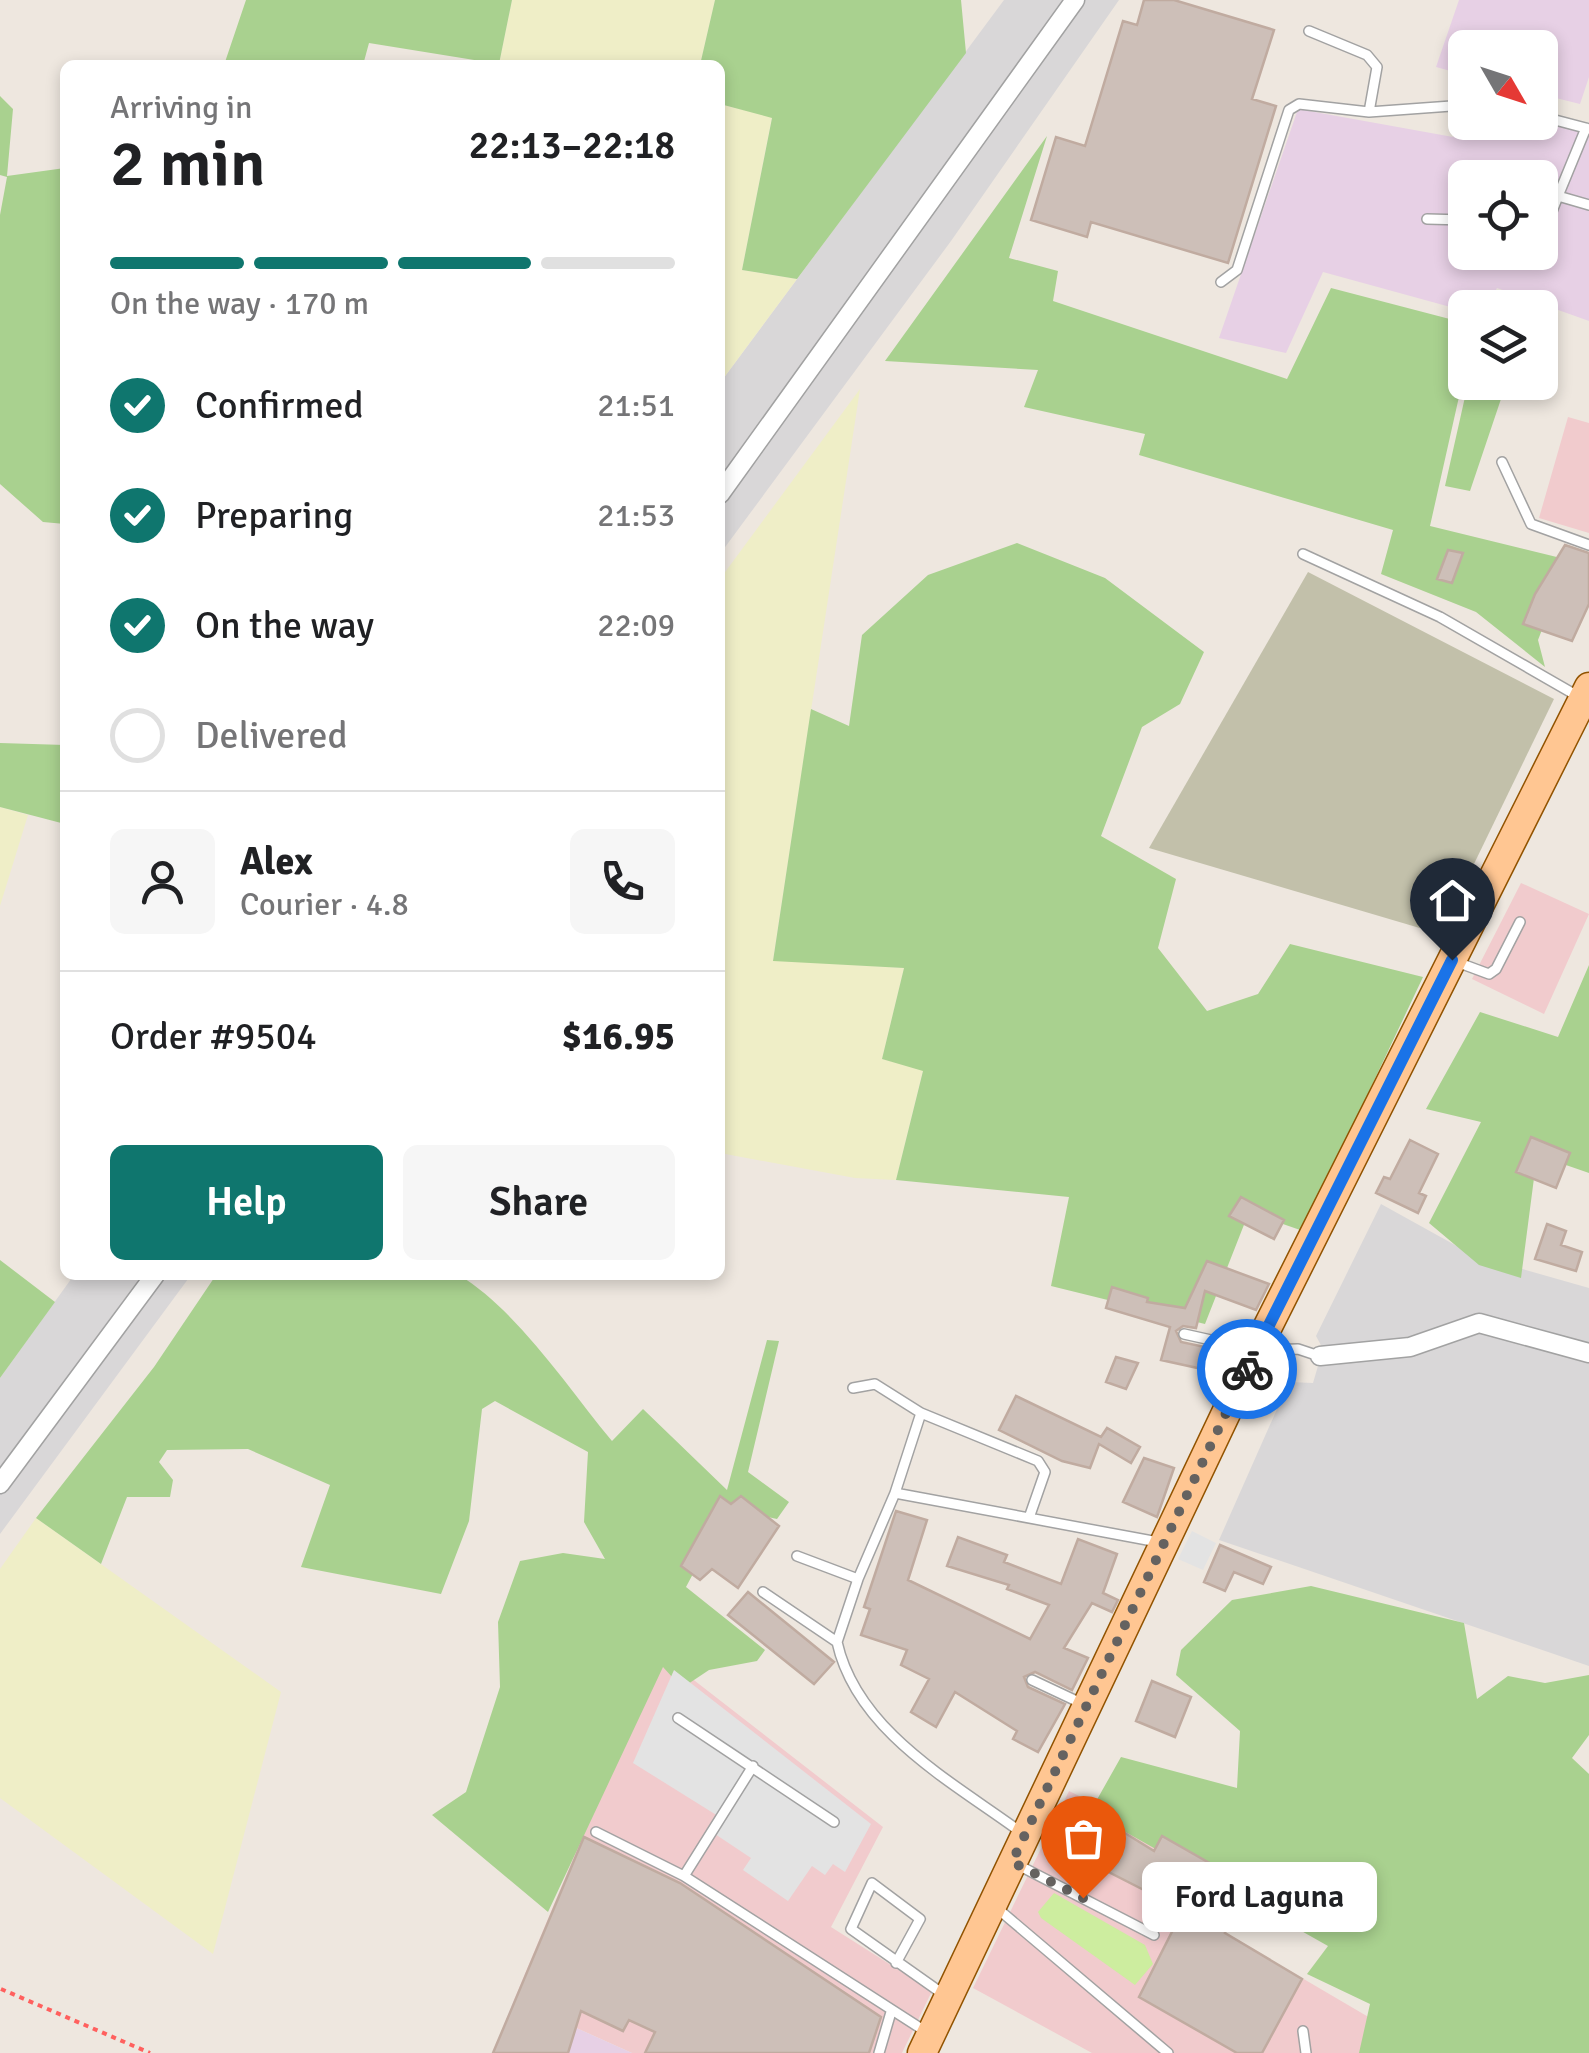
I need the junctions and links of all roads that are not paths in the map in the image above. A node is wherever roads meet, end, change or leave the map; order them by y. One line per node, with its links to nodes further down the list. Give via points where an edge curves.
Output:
1 (1075, 0): 13 (street)
2 (1309, 31): 4 (lane, via 1367,55 1377,66)
3 (1448, 106): 4 (lane)
4 (1369, 112): 11 (lane, via 1313,104 1289,110 1237,270)
5 (1558, 120): 6 (lane)
6 (1588, 128): 7 (lane)
7 (1558, 196): 8 (lane)
8 (1589, 205)
9 (1427, 220): 10 (lane)
10 (1448, 220)
11 (1220, 282)
12 (1502, 462): 14 (lane, via 1530,524)
13 (725, 487)
14 (1589, 544)
15 (1304, 554): 16 (lane)
16 (1586, 693): 18 (main road)
17 (1520, 922): 18 (lane, via 1488,974)
18 (1452, 960): 21 (main road)
19 (151, 1280): 26 (street)
20 (1184, 1334): 21 (lane)
21 (1256, 1350): 23 (lane); 29 (main road)
22 (1589, 1353): 23 (street, via 1479,1323 1410,1347)
23 (1320, 1356)
24 (853, 1388): 25 (lane, via 875,1384)
25 (921, 1413): 27 (lane); 28 (lane, via 1038,1462 1046,1472)
26 (0, 1484)
27 (895, 1493): 28 (lane); 31 (lane)
28 (1030, 1515): 29 (lane)
29 (1163, 1543): 35 (main road)
30 (796, 1556): 31 (lane)
31 (858, 1578): 33 (lane)
32 (763, 1592): 33 (lane)
33 (837, 1642): 40 (lane, via 843,1668 877,1720)
34 (1032, 1680): 35 (lane)
35 (1085, 1705): 40 (main road)
36 (678, 1718): 37 (lane)
37 (753, 1766): 38 (lane); 42 (lane)
38 (834, 1822)
39 (596, 1832): 42 (lane)
40 (1024, 1834): 41 (main road)
41 (1012, 1862): 43 (main road); 44 (lane)
42 (684, 1876): 47 (lane)
43 (992, 1904): 46 (main road); 51 (lane)
44 (1154, 1934)
45 (896, 1962): 45 (lane, via 920,1919 872,1884 851,1929); 46 (lane)
46 (948, 1998): 49 (main road)
47 (891, 2012): 49 (lane); 50 (lane)
48 (1303, 2031): 52 (lane)
49 (926, 2044)
50 (879, 2053)
51 (1168, 2053)
52 (1306, 2053)

